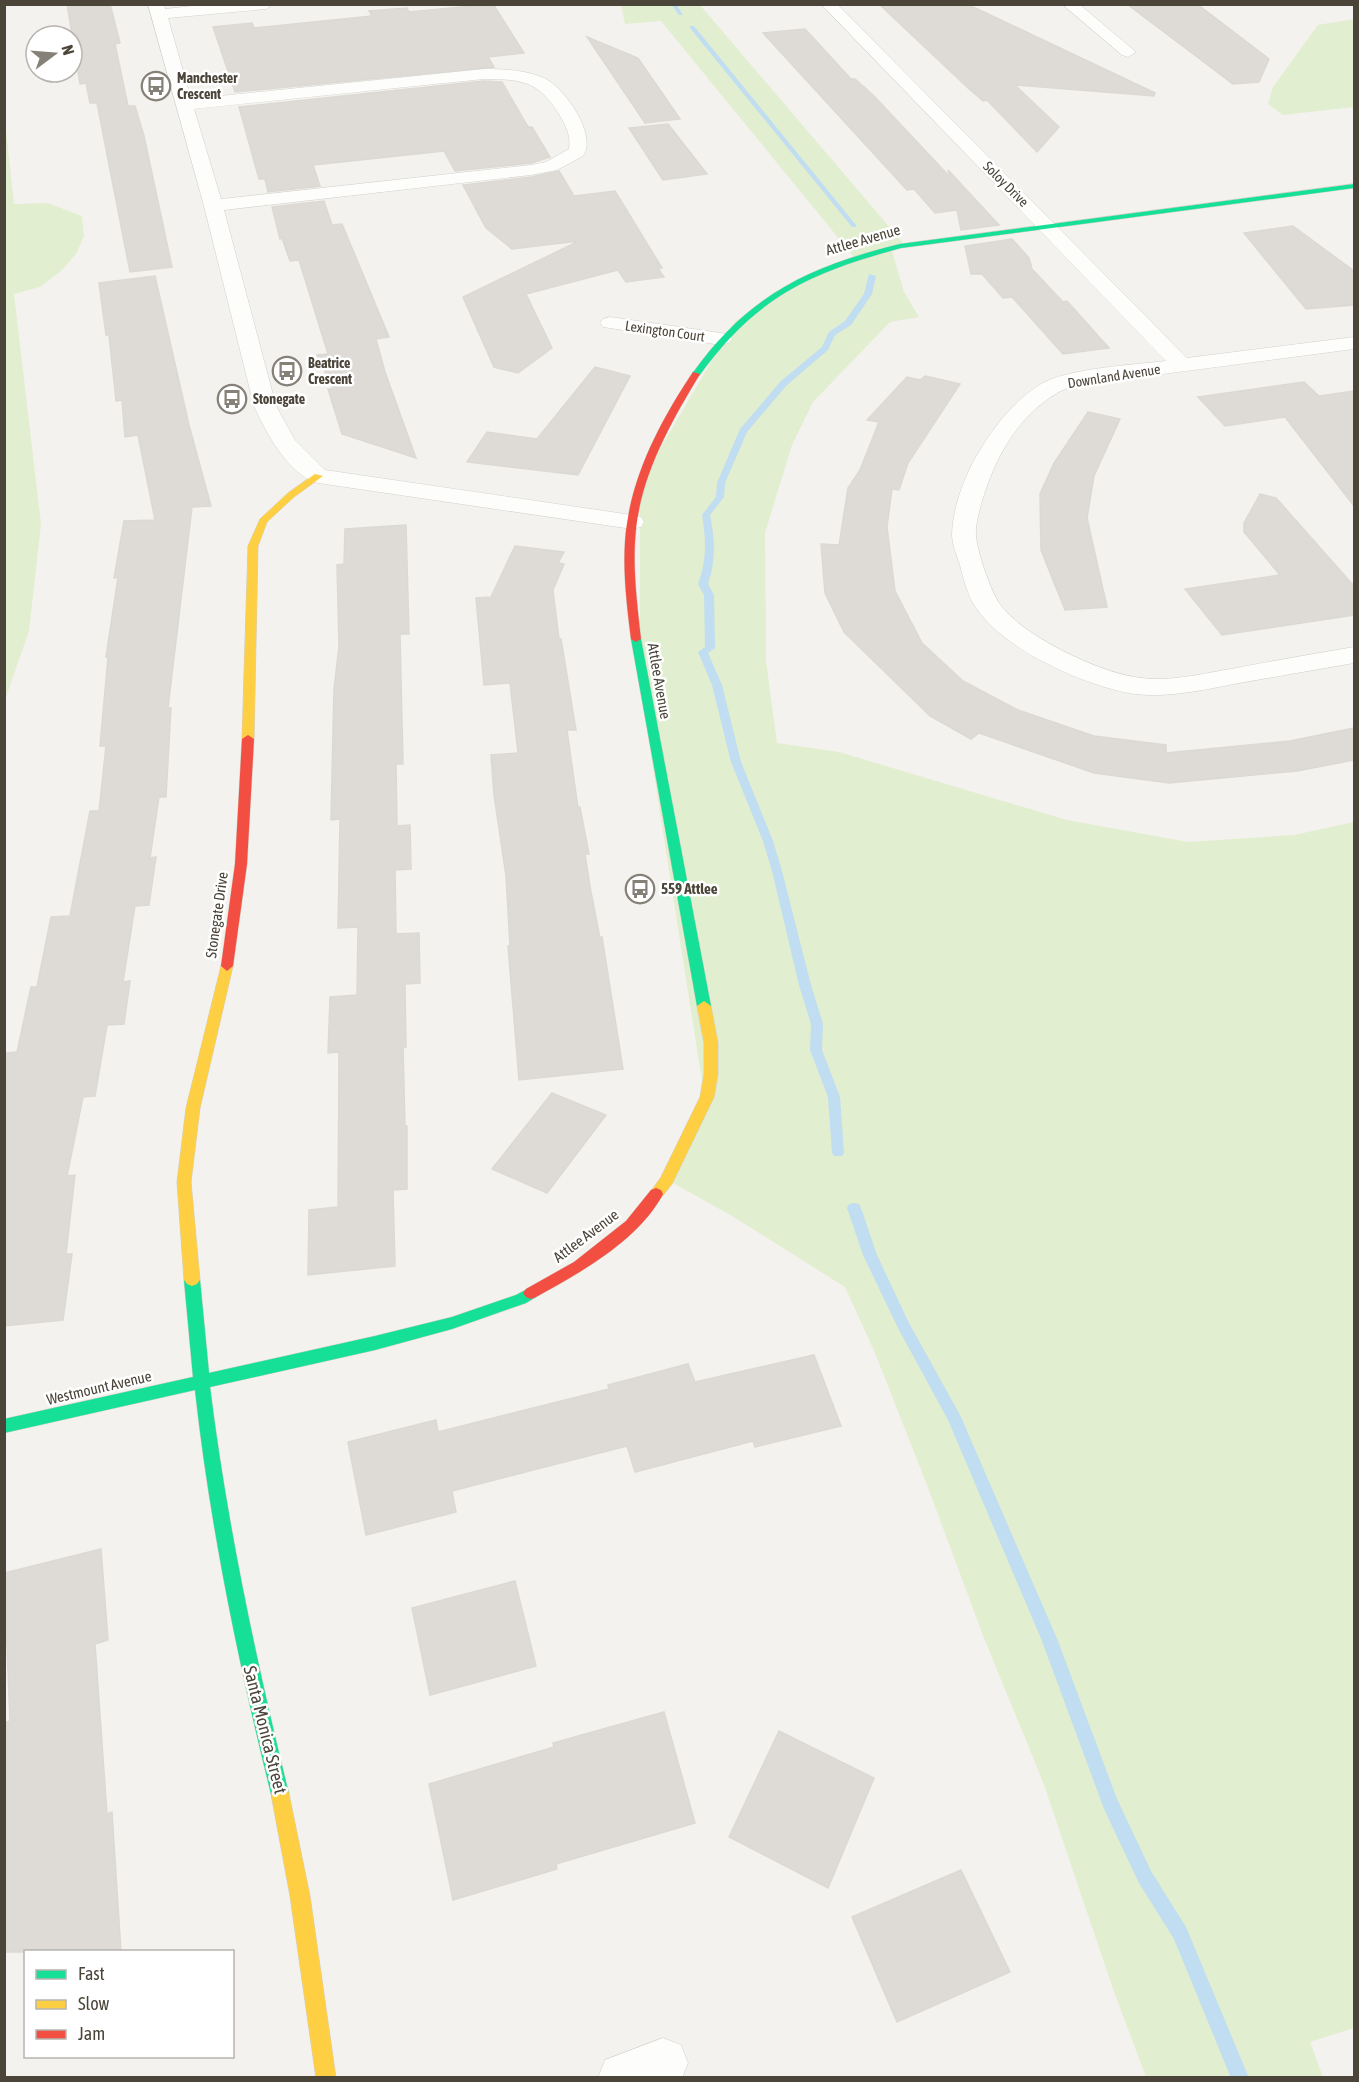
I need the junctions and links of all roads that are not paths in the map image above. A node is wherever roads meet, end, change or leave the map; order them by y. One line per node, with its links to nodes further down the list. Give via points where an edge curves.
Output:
1 (266, 4): 4 (street)
2 (828, 4): 9 (street, Soloy Drive)
3 (1069, 4): 5 (street)
4 (157, 9): 6 (street)
5 (1128, 52)
6 (185, 105): 8 (street); 8 (street, via 511,74 552,90 580,140 577,152 551,166 531,170)
7 (1354, 186): 9 (street, Attlee Avenue)
8 (213, 206): 14 (street, via 265,406 286,447)
9 (1047, 226): 11 (street, Attlee Avenue, via 921,242 845,260 773,293); 13 (street, Soloy Drive)
10 (610, 323): 11 (street, Lexington Court)
11 (720, 339): 15 (street, Attlee Avenue, via 667,425 641,484)
12 (1354, 343): 13 (street, Downland Avenue)
13 (1182, 365): 16 (street, Downland Avenue, via 1076,380 1050,388 1003,431 979,473 966,516 964,537 968,556 986,603 999,620 1043,651 1078,669 1137,686 1184,685)
14 (318, 476): 15 (street); 17 (street, Stonegate Drive, via 263,521 253,546 241,864 230,954 193,1108 184,1182)
15 (632, 522): 17 (street, Attlee Avenue, via 635,636 711,1043 707,1097 694,1128 667,1180 631,1225 579,1266 521,1299 452,1323)
16 (1354, 655)
17 (201, 1382): 18 (street, Westmount Avenue); 19 (street, Santa Monica Street, via 246,1650 285,1812)
18 (4, 1426)
19 (326, 2078)

